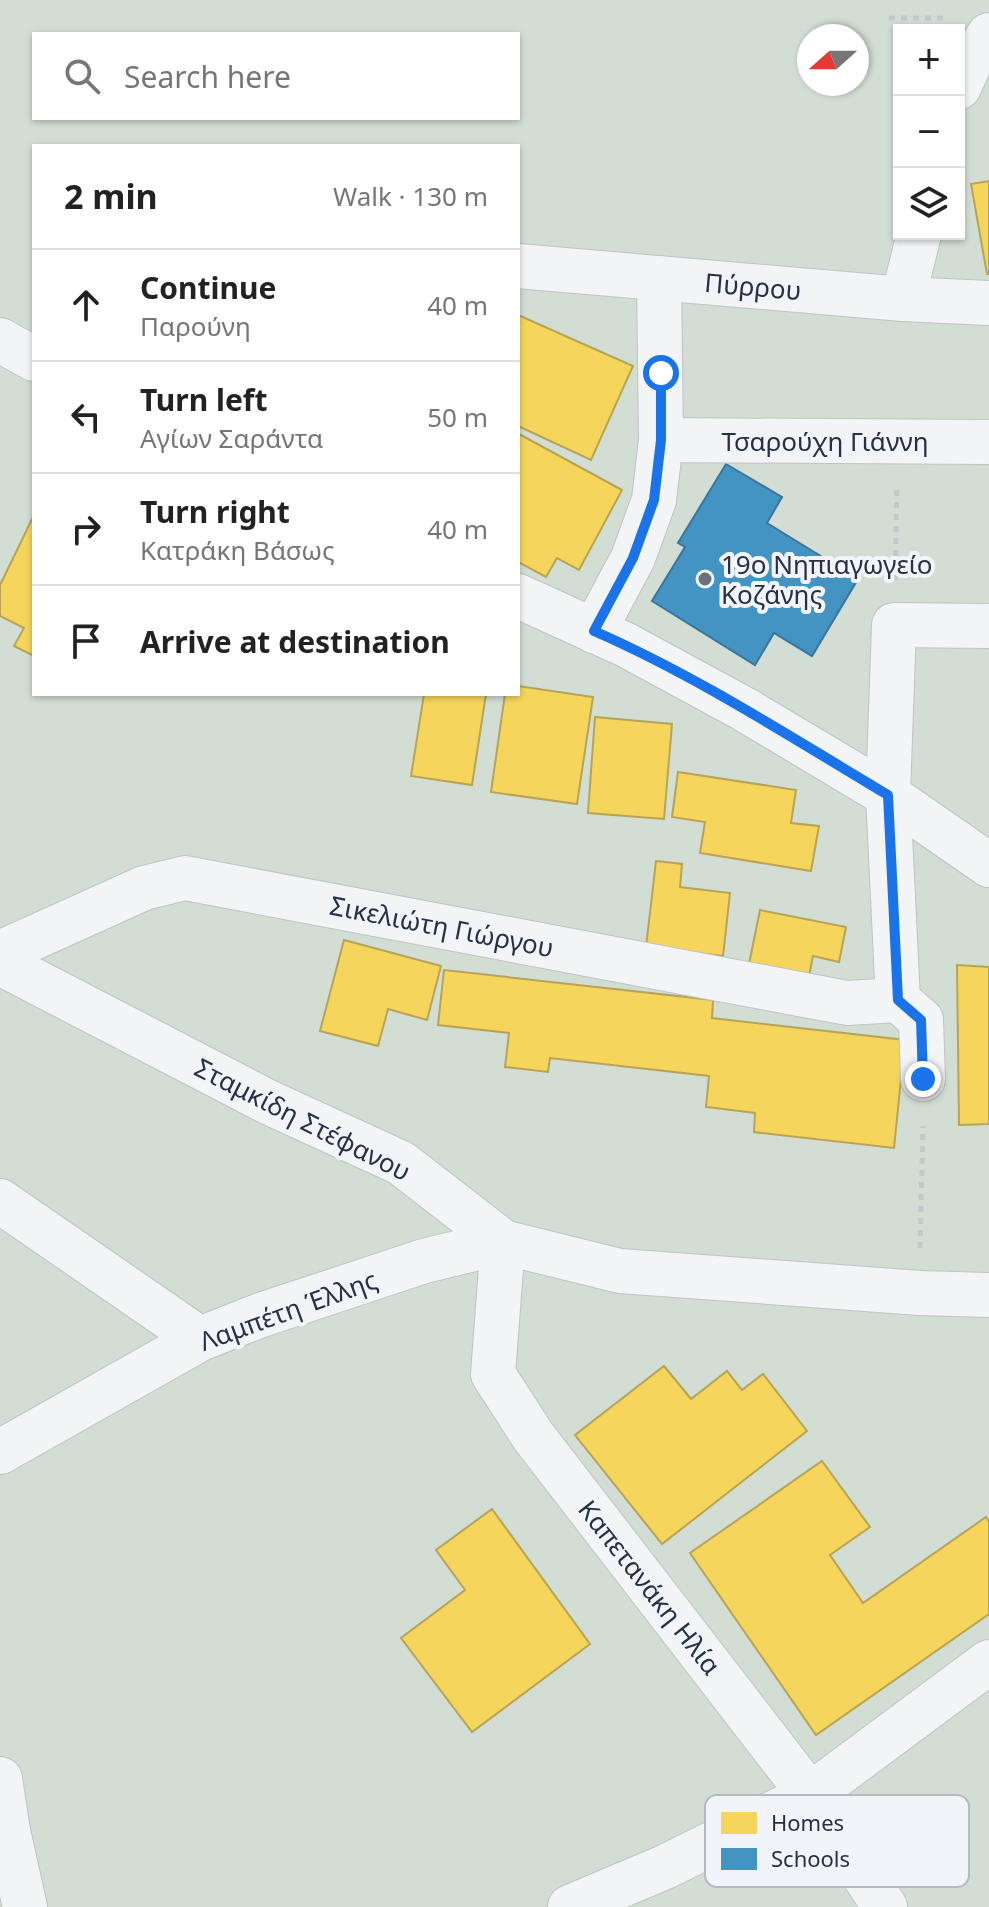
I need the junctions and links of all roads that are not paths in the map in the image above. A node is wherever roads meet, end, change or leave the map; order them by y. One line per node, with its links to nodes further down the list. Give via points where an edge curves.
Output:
1 (989, 35): 2 (street)
2 (965, 74)
3 (918, 240): 6 (street)
4 (520, 266): 5 (street, Πύρρου)
5 (659, 278): 6 (street, Πύρρου); 10 (street)
6 (903, 299): 7 (street, Πύρρου)
7 (989, 303)
8 (0, 340): 9 (street)
9 (32, 358)
10 (661, 440): 11 (street, Τσαρούχη Γιάννη); 14 (street, via 654,500 633,558)
11 (989, 442)
12 (520, 597): 14 (street)
13 (989, 626): 15 (street, via 894,625)
14 (594, 631): 15 (street, via 744,709)
15 (888, 795): 16 (street); 19 (street)
16 (989, 865)
17 (0, 953): 19 (street, Σικελιώτη Γιώργου, via 144,888 185,878 847,1003)
18 (0, 963): 22 (street, Σταμκίδη Στέφανου, via 268,1102 401,1163)
19 (898, 1000): 20 (street, via 921,1020)
20 (923, 1079)
21 (0, 1201): 24 (street)
22 (503, 1242): 23 (street, Σταμκίδη Στέφανου, via 620,1271); 24 (street, Λαμπέτη Έλλης, via 424,1261); 28 (street, Καπετανάκη Ηλία, via 493,1374 533,1436)
23 (989, 1295)
24 (200, 1339): 25 (street, Λαμπέτη Έλλης)
25 (0, 1452)
26 (989, 1662): 28 (street)
27 (0, 1779): 31 (street)
28 (810, 1795)
29 (705, 1847): 32 (street)
30 (872, 1887): 33 (street, Καπετανάκη Ηλία)
31 (25, 1907)
32 (570, 1907)
33 (885, 1907)

